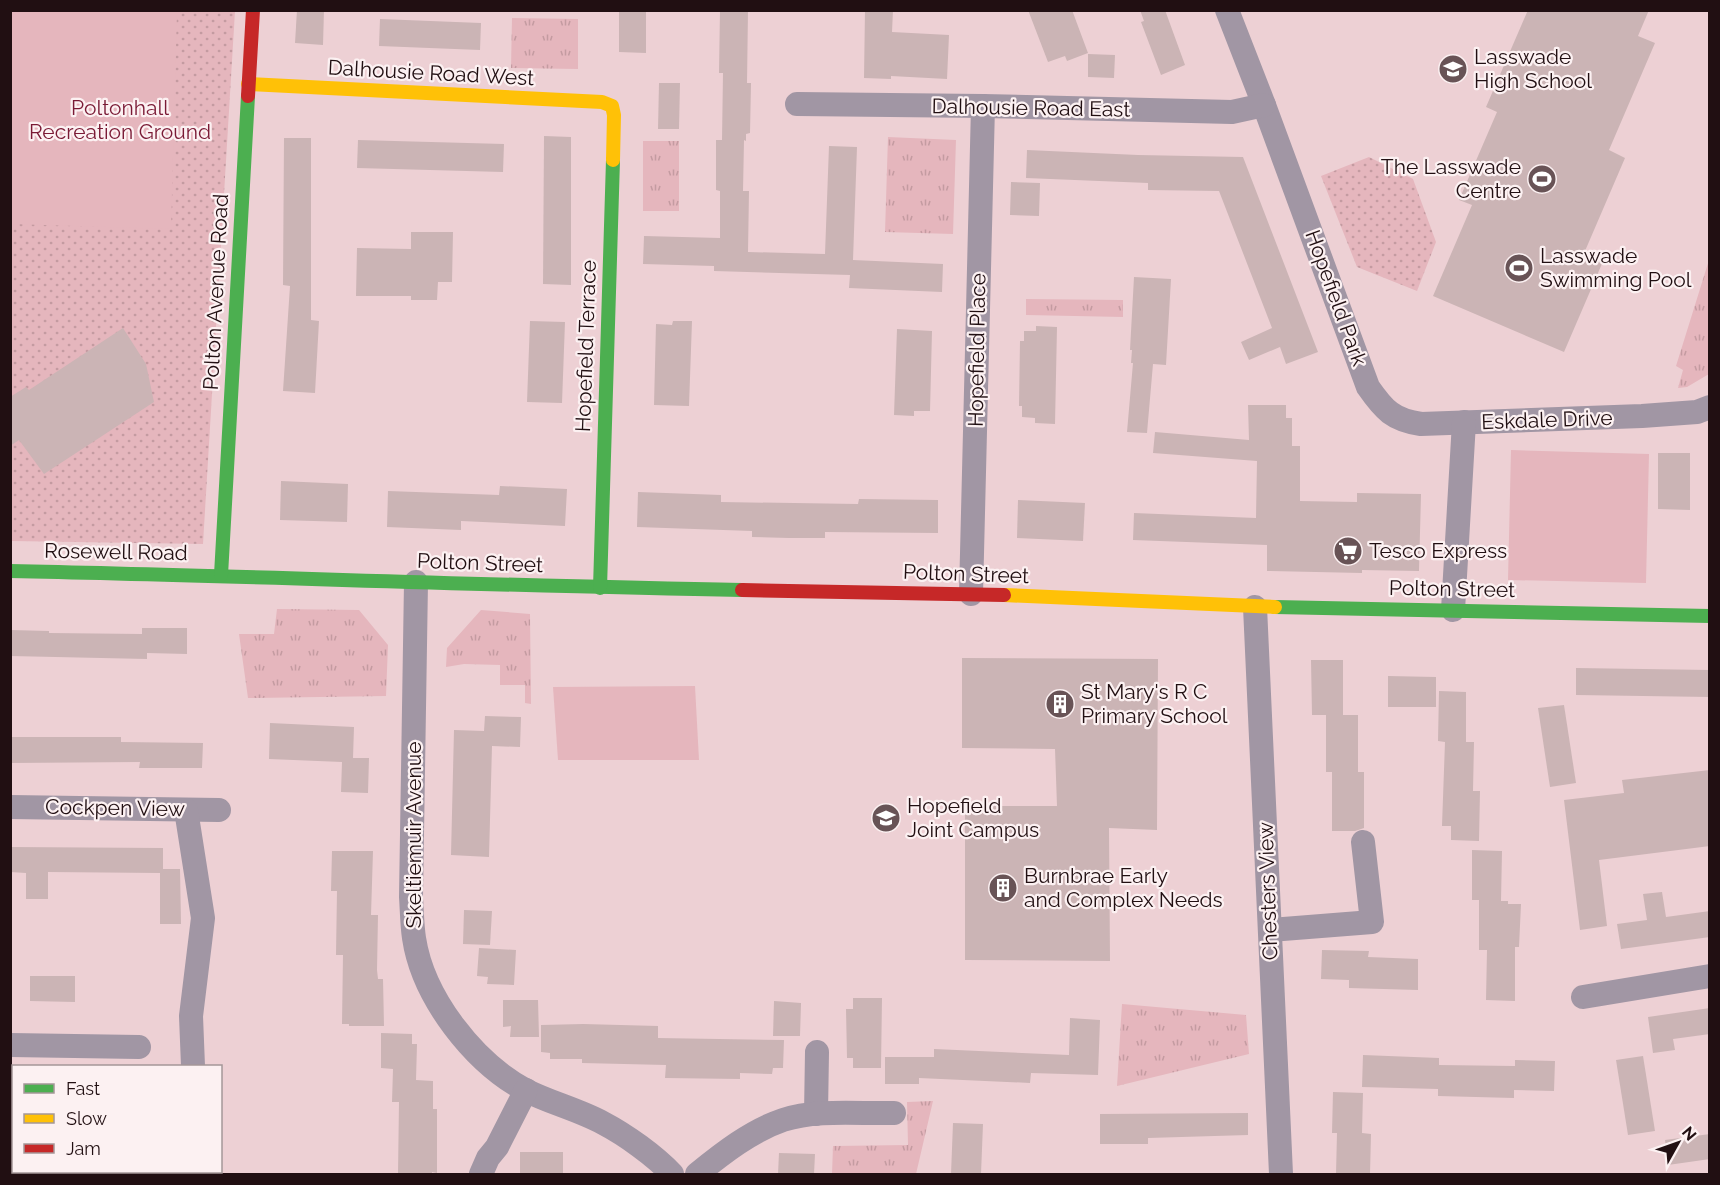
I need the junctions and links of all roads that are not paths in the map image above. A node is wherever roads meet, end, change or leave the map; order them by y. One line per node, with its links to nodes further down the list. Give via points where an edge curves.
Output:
1 (253, 10): 3 (main road, Polton Avenue Road)
2 (1227, 10): 5 (street, Hopefield Park)
3 (248, 84): 6 (main road, Dalhousie Road West, via 602,102); 11 (main road, Polton Avenue Road)
4 (797, 104): 7 (street, Dalhousie Road East)
5 (1264, 105): 7 (street, Dalhousie Road East, via 1232,112); 9 (street, Hopefield Park, via 1368,387 1391,415 1404,422)
6 (612, 106): 13 (main road, Hopefield Terrace)
7 (983, 106): 14 (street, Hopefield Place)
8 (1710, 407): 9 (street, Eskdale Drive, via 1697,412 1642,416)
9 (1464, 422): 16 (street, Eskdale Drive)
10 (10, 571): 11 (main road, Rosewell Road)
11 (221, 575): 12 (main road, Polton Street)
12 (416, 582): 13 (main road, Polton Street); 29 (street, Skeltiemuir Avenue, via 411,897 414,939 424,973 440,1005 467,1044)
13 (600, 588): 14 (main road, Polton Street)
14 (971, 594): 15 (main road, Polton Street)
15 (1256, 607): 16 (main road, Polton Street); 22 (street, Chesters View)
16 (1453, 610): 17 (main road, Polton Street)
17 (1710, 616)
18 (10, 807): 19 (street, Cockpen View)
19 (186, 810): 20 (street, Cockpen View); 28 (street, via 203,918 191,1016)
20 (219, 810)
21 (1364, 842): 22 (street, via 1372,921)
22 (1270, 930): 35 (street, Chesters View)
23 (1710, 976): 24 (street)
24 (1583, 997)
25 (10, 1045): 26 (street)
26 (139, 1047)
27 (817, 1052): 31 (street)
28 (193, 1065)
29 (526, 1090): 32 (street); 33 (street, Skeltiemuir Avenue, via 603,1123 658,1159)
30 (894, 1113): 31 (street)
31 (816, 1114): 34 (street, via 783,1120 731,1146)
32 (482, 1174)
33 (672, 1174)
34 (697, 1174)
35 (1281, 1174)

